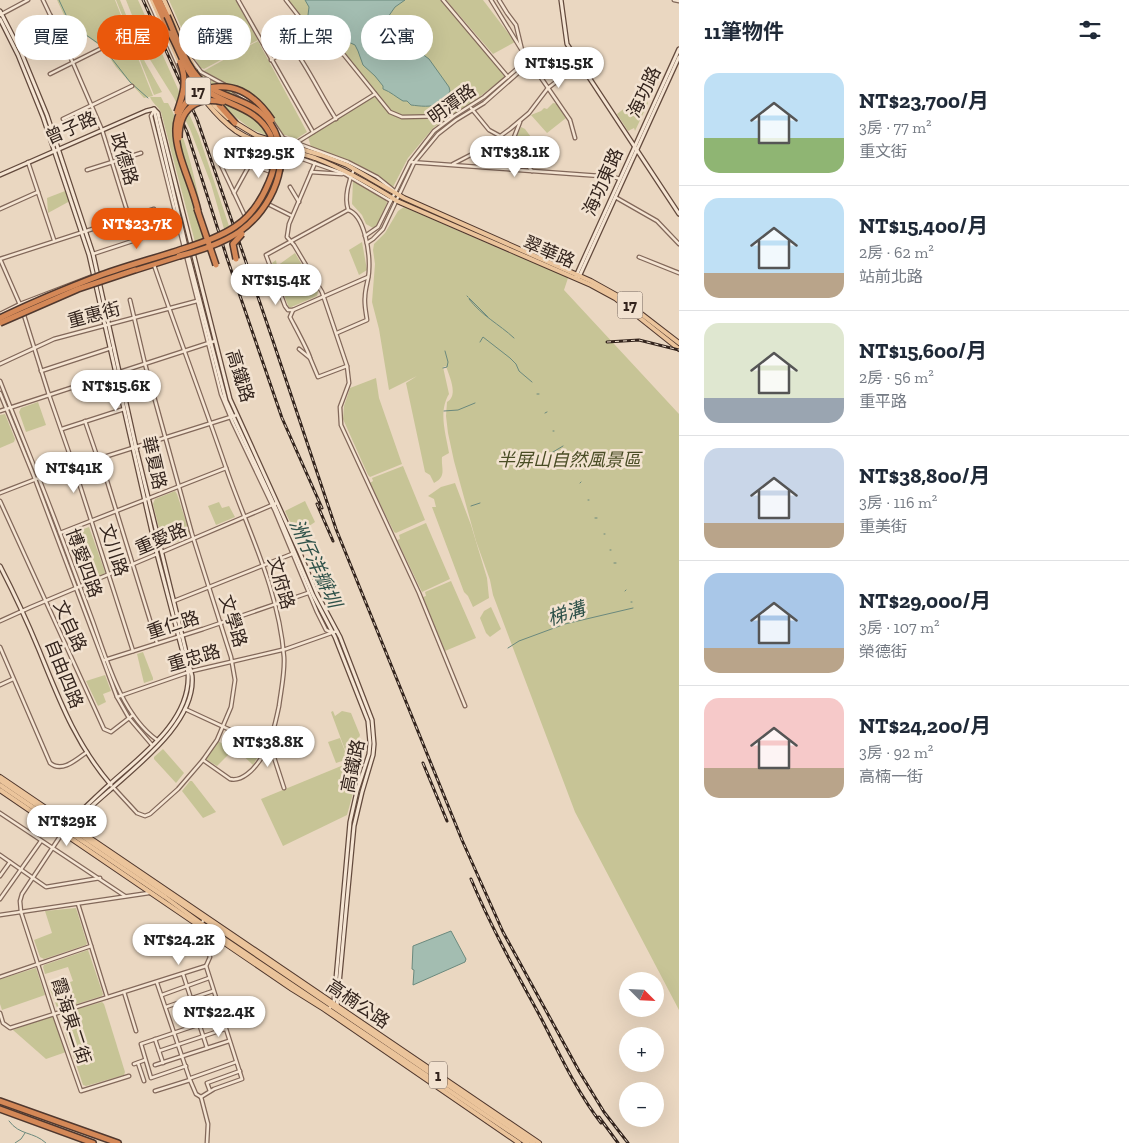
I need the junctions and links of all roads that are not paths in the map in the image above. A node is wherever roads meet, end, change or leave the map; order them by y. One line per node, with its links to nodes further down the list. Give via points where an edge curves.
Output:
1 (28, 0): 14 (street)
2 (43, 0): 15 (street, 政德路)
3 (152, 0): 17 (highway); 57 (main road, 翠華路 / 17, via 179,62 210,107 241,134)
4 (159, 0): 62 (highway, bridge, via 198,77 209,87 261,112 276,132)
5 (164, 0): 18 (main road, 翠華路 / 17)
6 (238, 0): 19 (street)
7 (286, 0): 39 (street, via 311,32 344,55)
8 (443, 0): 35 (street)
9 (491, 0): 21 (street)
10 (499, 0): 21 (street, via 516,25)
11 (561, 0): 31 (street, via 566,39)
12 (674, 0): 13 (street)
13 (679, 1)
14 (0, 13): 40 (street, 華夏路, via 21,52)
15 (50, 15)
16 (0, 19): 40 (street, 華夏路)
17 (170, 33): 44 (highway, bridge, via 184,65 201,87); 91 (highway, bridge, via 184,75 174,141)
18 (179, 34)
19 (261, 41)
20 (679, 49): 32 (street, 海功路)
21 (522, 50): 29 (street)
22 (97, 51): 30 (street)
23 (679, 57): 32 (street, 海功路)
24 (72, 60): 30 (street, 政德路)
25 (190, 60): 50 (main road, 翠華路 / 17, via 214,106)
26 (192, 60): 57 (street, 翠華路, via 201,72 263,109)
27 (272, 60): 52 (street)
28 (302, 60): 46 (street)
29 (529, 62): 35 (street, 明潭路); 36 (street, 明潭路); 38 (street)
30 (73, 63): 34 (street); 41 (street, 政德路)
31 (580, 64): 38 (street); 59 (street)
32 (672, 68): 33 (street); 59 (street, 海功路)
33 (679, 71)
34 (50, 74)
35 (508, 77): 36 (street); 42 (street, 明潭路)
36 (509, 81): 42 (street, 明潭路, via 484,103)
37 (132, 86): 41 (street)
38 (548, 88): 49 (street); 54 (street, via 570,120)
39 (376, 94): 45 (street, via 397,116); 46 (street)
40 (37, 95): 60 (street, 華夏路)
41 (92, 104): 47 (street); 51 (street, 政德路)
42 (471, 108): 45 (street, 明潭路); 48 (street, 明潭路); 53 (street, via 489,130)
43 (154, 109): 51 (street, 曾子路); 96 (street, 高鐵路, via 151,116); 104 (street, 高鐵路, via 158,113); 106 (street, 高鐵路)
44 (246, 110): 83 (highway, bridge, via 264,124 274,147 274,169); 91 (highway, bridge, via 203,100 189,108 180,127 182,154 218,265)
45 (454, 116): 48 (street); 64 (street, 明潭路, via 434,131)
46 (336, 118): 52 (street)
47 (64, 119)
48 (456, 120): 67 (street, 明潭路, via 438,134)
49 (520, 120): 53 (street); 56 (street)
50 (235, 123): 57 (main road, 翠華路 / 17); 83 (highway, bridge, via 219,105 222,98 243,104 256,113 275,139 277,166)
51 (102, 130): 60 (street, 曾子路); 65 (street, 政德路)
52 (313, 132): 55 (street)
53 (500, 136): 56 (street); 69 (street)
54 (575, 138)
55 (295, 143): 57 (street, 翠華路); 58 (street); 70 (street, 翠華路)
56 (510, 144): 71 (street); 73 (street)
57 (278, 145): 58 (main road, 翠華路 / 17); 62 (highway); 62 (main road, 翠華路 / 17); 74 (street)
58 (290, 146): 62 (street); 70 (main road, 翠華路 / 17)
59 (635, 148): 79 (street, 海功東路); 93 (street)
60 (57, 150): 63 (street, 曾子路); 98 (street, 華夏路)
61 (141, 153): 65 (street)
62 (281, 159): 66 (street, 翠華路, via 294,156); 78 (main road, 翠華路 / 17, via 314,158); 87 (street, via 278,184); 91 (highway, bridge, via 283,150 279,132 252,98 226,87 206,88 195,94 181,109 176,141); 92 (highway, bridge, via 274,189); 109 (highway, bridge, via 264,202 248,221 228,236)
63 (28, 162): 77 (street, 曾子路); 81 (street)
64 (410, 162): 67 (street); 85 (street, 明潭路)
65 (112, 163): 72 (street); 95 (street, 政德路)
66 (315, 163): 75 (street); 76 (street, 翠華路)
67 (414, 163): 69 (street); 85 (street, 明潭路)
68 (250, 164): 74 (street); 82 (street); 82 (street, via 229,152 218,159)
69 (452, 165): 71 (street)
70 (354, 166): 78 (street); 85 (main road, 翠華路 / 17)
71 (502, 168): 73 (street)
72 (87, 170)
73 (532, 171): 79 (street)
74 (271, 172): 82 (street, via 258,201 245,216)
75 (311, 172): 76 (street); 86 (street)
76 (345, 174): 78 (street, 翠華路)
77 (0, 175)
78 (351, 175): 85 (main road, 翠華路 / 17); 90 (street, via 346,204)
79 (620, 180): 84 (street, 海功東路)
80 (290, 187): 86 (street)
81 (38, 192): 89 (street); 100 (street)
82 (234, 193)
83 (263, 196): 102 (highway, bridge, via 236,227)
84 (613, 196): 105 (street, via 657,221); 120 (street, 海功東路)
85 (395, 197): 99 (street, 明潭路, via 377,228); 103 (street, 明潭路, via 383,229); 120 (main road, 翠華路 / 17)
86 (299, 202): 94 (street)
87 (268, 204): 94 (street); 97 (street)
88 (154, 208): 95 (street)
89 (0, 209)
90 (348, 210): 99 (street, via 356,216); 101 (street)
91 (198, 211)
92 (260, 212): 109 (highway, bridge, via 232,237); 112 (highway, bridge, via 234,242)
93 (679, 214)
94 (292, 216): 101 (street, via 286,231)
95 (128, 217): 98 (street)
96 (178, 226): 106 (street, 高鐵路); 107 (street)
97 (249, 228)
98 (84, 231): 100 (street); 107 (street, 華夏路)
99 (365, 236): 103 (street)
100 (54, 240): 111 (street)
101 (291, 242): 123 (street); 128 (street, via 266,255 285,306)
102 (202, 243): 115 (highway, bridge); 131 (highway, bridge, via 100,276)
103 (367, 243): 119 (street)
104 (190, 244): 106 (street); 108 (street, 高鐵路)
105 (679, 244)
106 (185, 246): 108 (street, 高鐵路); 116 (street)
107 (91, 255): 121 (street, 華夏路)
108 (189, 255): 113 (street); 125 (street, 高鐵路); 135 (street, 高鐵路); 136 (street, 高鐵路)
109 (179, 256): 115 (highway)
110 (639, 257): 117 (street)
111 (0, 259): 127 (street, 文川路)
112 (236, 259)
113 (154, 265): 122 (street); 126 (street, 文府路)
114 (121, 268): 116 (street)
115 (137, 268): 121 (highway); 127 (highway, bridge); 132 (highway, bridge)
116 (103, 272): 121 (street)
117 (679, 272)
118 (122, 274): 122 (street)
119 (368, 277): 123 (street); 134 (street, via 365,296 368,320)
120 (577, 277): 137 (main road, 翠華路 / 17, via 618,296); 141 (main road, 翠華路 / 17, via 615,298)
121 (97, 279): 122 (street); 127 (street); 127 (street); 133 (street, 華夏路)
122 (107, 280)
123 (324, 296): 128 (street); 134 (street)
124 (130, 300): 130 (street, 文學路)
125 (197, 301): 126 (street, 重惠街); 136 (street, 高鐵路)
126 (169, 308): 130 (street, 重惠街); 142 (street, 文府路)
127 (22, 309): 129 (street); 132 (street); 138 (street, 文川路)
128 (293, 310): 143 (street, via 290,317)
129 (0, 314)
130 (134, 317): 133 (street, 重惠街); 145 (street, 文學路)
131 (0, 318)
132 (0, 322)
133 (106, 325): 138 (street, 重惠街); 139 (street, 華夏路)
134 (337, 334): 146 (street)
135 (215, 341): 136 (street); 155 (street, 高鐵路)
136 (209, 343): 142 (street); 155 (street, 高鐵路)
137 (679, 343)
138 (34, 347): 144 (street, 重惠街); 147 (street, 文川路)
139 (112, 348): 147 (street); 148 (street, 華夏路)
140 (299, 349): 143 (street)
141 (679, 349)
142 (184, 352): 145 (street); 157 (street, 文府路)
143 (310, 358): 146 (street, via 318,377)
144 (0, 364)
145 (145, 364): 148 (street); 159 (street, 文學路)
146 (347, 366): 207 (street, via 348,384 340,407 341,425 419,594)
147 (41, 370): 151 (street, 文川路)
148 (118, 373): 151 (street); 153 (street, 華夏路); 160 (street, 華夏路)
149 (0, 381): 152 (street, 博愛四路)
150 (0, 393): 152 (street, 博愛四路)
151 (49, 395): 152 (street); 158 (street, 文川路)
152 (8, 408): 154 (street); 164 (street, 博愛四路)
153 (124, 409): 156 (street); 160 (street, 華夏路)
154 (0, 411)
155 (234, 416): 157 (street); 169 (street, 高鐵路); 169 (street, 高鐵路)
156 (86, 421): 158 (street); 161 (street)
157 (210, 424): 159 (street); 163 (street, 文府路)
158 (61, 429): 162 (street, 文川路)
159 (166, 438): 160 (street); 165 (street, 文學路)
160 (134, 448): 161 (street); 167 (street, 華夏路)
161 (99, 459): 162 (street); 170 (street)
162 (74, 467): 164 (street); 172 (street, 文川路)
163 (226, 468): 165 (street); 171 (street, 文府路)
164 (37, 478): 166 (street); 173 (street, 博愛四路); 174 (street, 博愛四路)
165 (179, 486): 167 (street); 175 (street, 文學路)
166 (0, 493)
167 (146, 500): 170 (street); 176 (street, 華夏路); 177 (street, 華夏路)
168 (0, 501): 187 (street, 文自路)
169 (274, 504): 171 (street, 重愛路); 178 (street, 高鐵路); 193 (street, 高鐵路); 194 (street, 高鐵路)
170 (117, 511): 172 (street); 179 (street)
171 (245, 517): 175 (street, 重愛路); 181 (street, 文府路)
172 (91, 520): 173 (street); 182 (street, 文川路)
173 (60, 533): 174 (street); 183 (street, 博愛四路)
174 (56, 535): 185 (street, 博愛四路)
175 (193, 539): 176 (street, 重愛路); 184 (street, 文學路)
176 (161, 552): 177 (street, 重愛路); 188 (street, 華夏路)
177 (156, 554): 179 (street, 重愛路); 195 (street, 華夏路)
178 (292, 554): 181 (street); 186 (street, 高鐵路)
179 (132, 565): 182 (street, 重愛路); 196 (street)
180 (0, 566): 190 (street, 自由四路)
181 (264, 566): 184 (street); 189 (street, 文府路)
182 (109, 575): 183 (street, 重愛路); 199 (street, 文川路)
183 (80, 587): 185 (street, 重愛路); 200 (street, 博愛四路)
184 (210, 588): 188 (street); 192 (street, 文學路)
185 (76, 589): 187 (street, 重愛路); 200 (street, 博愛四路)
186 (308, 593): 189 (street, 重仁路); 194 (street, 高鐵路, via 326,630)
187 (45, 601): 190 (street, 重愛路); 210 (street, 文自路, via 104,730 111,732)
188 (174, 601): 195 (street, 華夏路)
189 (276, 604): 192 (street, 重仁路); 198 (street, 文府路)
190 (22, 611): 191 (street, 重愛路); 217 (street, 自由四路, via 67,719)
191 (0, 622)
192 (221, 622): 195 (street, 重仁路); 201 (street, 文學路)
193 (337, 631): 194 (street, 重忠路); 225 (street, 高鐵路, via 368,708 374,732 373,755)
194 (333, 633): 198 (street, 重忠路); 225 (street, 高鐵路, via 365,710 370,733 369,754 357,791)
195 (180, 636): 196 (street, 重仁路); 202 (street, 華夏路)
196 (157, 643): 199 (street, 重仁路)
197 (0, 647): 203 (street)
198 (283, 650): 201 (street, 重忠路); 213 (street, 文府路, via 280,696)
199 (133, 651): 200 (street, 重仁路)
200 (104, 660): 205 (street, 博愛四路); 206 (street, 博愛四路)
201 (232, 661): 202 (street, 重忠路); 211 (street, 文學路, via 234,693)
202 (190, 671): 205 (street, 重忠路); 208 (street, 華夏路, via 191,690); 212 (street, 華夏路, via 181,706)
203 (13, 679): 204 (street); 217 (street, via 50,763 62,767)
204 (0, 684)
205 (122, 695): 206 (street, 重忠路); 209 (street, 博愛四路)
206 (117, 697): 210 (street, 博愛四路)
207 (465, 706)
208 (185, 709): 211 (street); 212 (street, 華夏路, via 178,722)
209 (133, 715): 210 (street, 文自路); 212 (street, 博愛四路)
210 (129, 718): 214 (street, 博愛四路)
211 (224, 727): 215 (street); 218 (street, 文學路)
212 (159, 741): 214 (street, 華夏路); 216 (street, 華夏路)
213 (269, 743): 215 (street, 文府路); 222 (street)
214 (152, 745): 216 (street, 博愛四路); 221 (street, 華夏路)
215 (268, 747): 218 (street, 文府路, via 253,769 235,780)
216 (156, 748): 221 (street, 華夏路)
217 (86, 752): 221 (street, 自由四路)
218 (202, 760): 221 (street, 文學路, via 178,789 145,816 137,813)
219 (0, 779): 226 (main road, 1)
220 (0, 785): 226 (main road, 1)
221 (112, 785): 226 (street, 華夏路)
222 (284, 788)
223 (0, 790): 226 (main road, 1)
224 (0, 813): 227 (street)
225 (352, 822): 259 (street, 高鐵路)
226 (67, 827): 228 (street); 235 (main road, 1); 236 (main road, 1)
227 (41, 841): 228 (street); 231 (street)
228 (53, 849): 233 (street); 234 (street)
229 (0, 855): 230 (street)
230 (10, 862): 231 (street); 232 (street)
231 (21, 869): 233 (street); 238 (street)
232 (0, 876)
233 (33, 878): 234 (street, via 46,887); 240 (street, via 20,898)
234 (100, 878): 237 (street)
235 (160, 889): 236 (street); 242 (main road, 高楠公路 / 1); 242 (main road, 高楠公路 / 1)
236 (152, 892): 237 (street); 242 (main road, 高楠公路 / 1)
237 (125, 896): 239 (street)
238 (0, 899)
239 (78, 904): 240 (street); 243 (street)
240 (21, 912): 241 (street); 244 (street, 霞海東二街)
241 (0, 915)
242 (203, 921): 245 (street, via 210,957); 250 (main road, 高楠公路 / 1); 250 (main road, 高楠公路 / 1)
243 (91, 946): 244 (street); 255 (street)
244 (39, 964): 247 (street); 262 (street, 霞海東二街)
245 (206, 966): 246 (street); 248 (street)
246 (183, 974): 249 (street); 251 (street)
247 (0, 977)
248 (209, 978): 251 (street); 252 (street)
249 (157, 982): 253 (street); 254 (street)
250 (295, 984): 259 (main road, 高楠公路 / 1); 259 (main road, 高楠公路 / 1)
251 (188, 986): 254 (street); 256 (street)
252 (214, 991): 256 (street); 257 (street)
253 (124, 992): 255 (street); 266 (street)
254 (162, 995): 258 (street)
255 (107, 997): 262 (street)
256 (192, 999): 258 (street); 260 (street)
257 (217, 1004): 260 (street); 263 (street)
258 (166, 1007): 267 (street)
259 (333, 1008): 294 (main road, 高楠公路 / 1); 295 (main road, 高楠公路 / 1); 296 (main road, 高楠公路 / 1); 297 (main road, 高楠公路 / 1)
260 (196, 1011): 264 (street)
261 (0, 1013): 262 (street, via 10,1028)
262 (54, 1014): 283 (street, 霞海東二街, via 81,1091)
263 (221, 1017): 264 (street); 265 (street)
264 (200, 1024): 267 (street); 268 (street)
265 (225, 1029): 268 (street); 270 (street)
266 (136, 1031)
267 (175, 1032): 269 (street); 271 (street)
268 (204, 1036): 271 (street); 272 (street)
269 (155, 1039): 273 (street); 275 (street, via 140,1044)
270 (230, 1041): 272 (street); 276 (street)
271 (180, 1044): 273 (street); 274 (street)
272 (208, 1048): 274 (street)
273 (159, 1051): 278 (street)
274 (183, 1056): 278 (street); 281 (street)
275 (145, 1060): 277 (street); 281 (street, via 151,1078)
276 (236, 1062): 282 (street); 284 (street)
277 (138, 1063): 279 (street); 285 (street)
278 (163, 1063): 280 (street)
279 (134, 1064)
280 (155, 1065)
281 (186, 1066): 284 (street)
282 (240, 1071): 287 (street, via 242,1078); 287 (street, via 207,1083)
283 (129, 1076)
284 (190, 1079): 286 (street); 288 (street, via 196,1094)
285 (144, 1081)
286 (155, 1091)
287 (210, 1091): 288 (street)
288 (201, 1096): 293 (street, via 208,1124)
289 (1, 1101): 292 (highway)
290 (0, 1109): 291 (highway)
291 (93, 1143)
292 (118, 1143)
293 (207, 1143)
294 (519, 1143)
295 (527, 1143)
296 (533, 1143)
297 (539, 1143)

